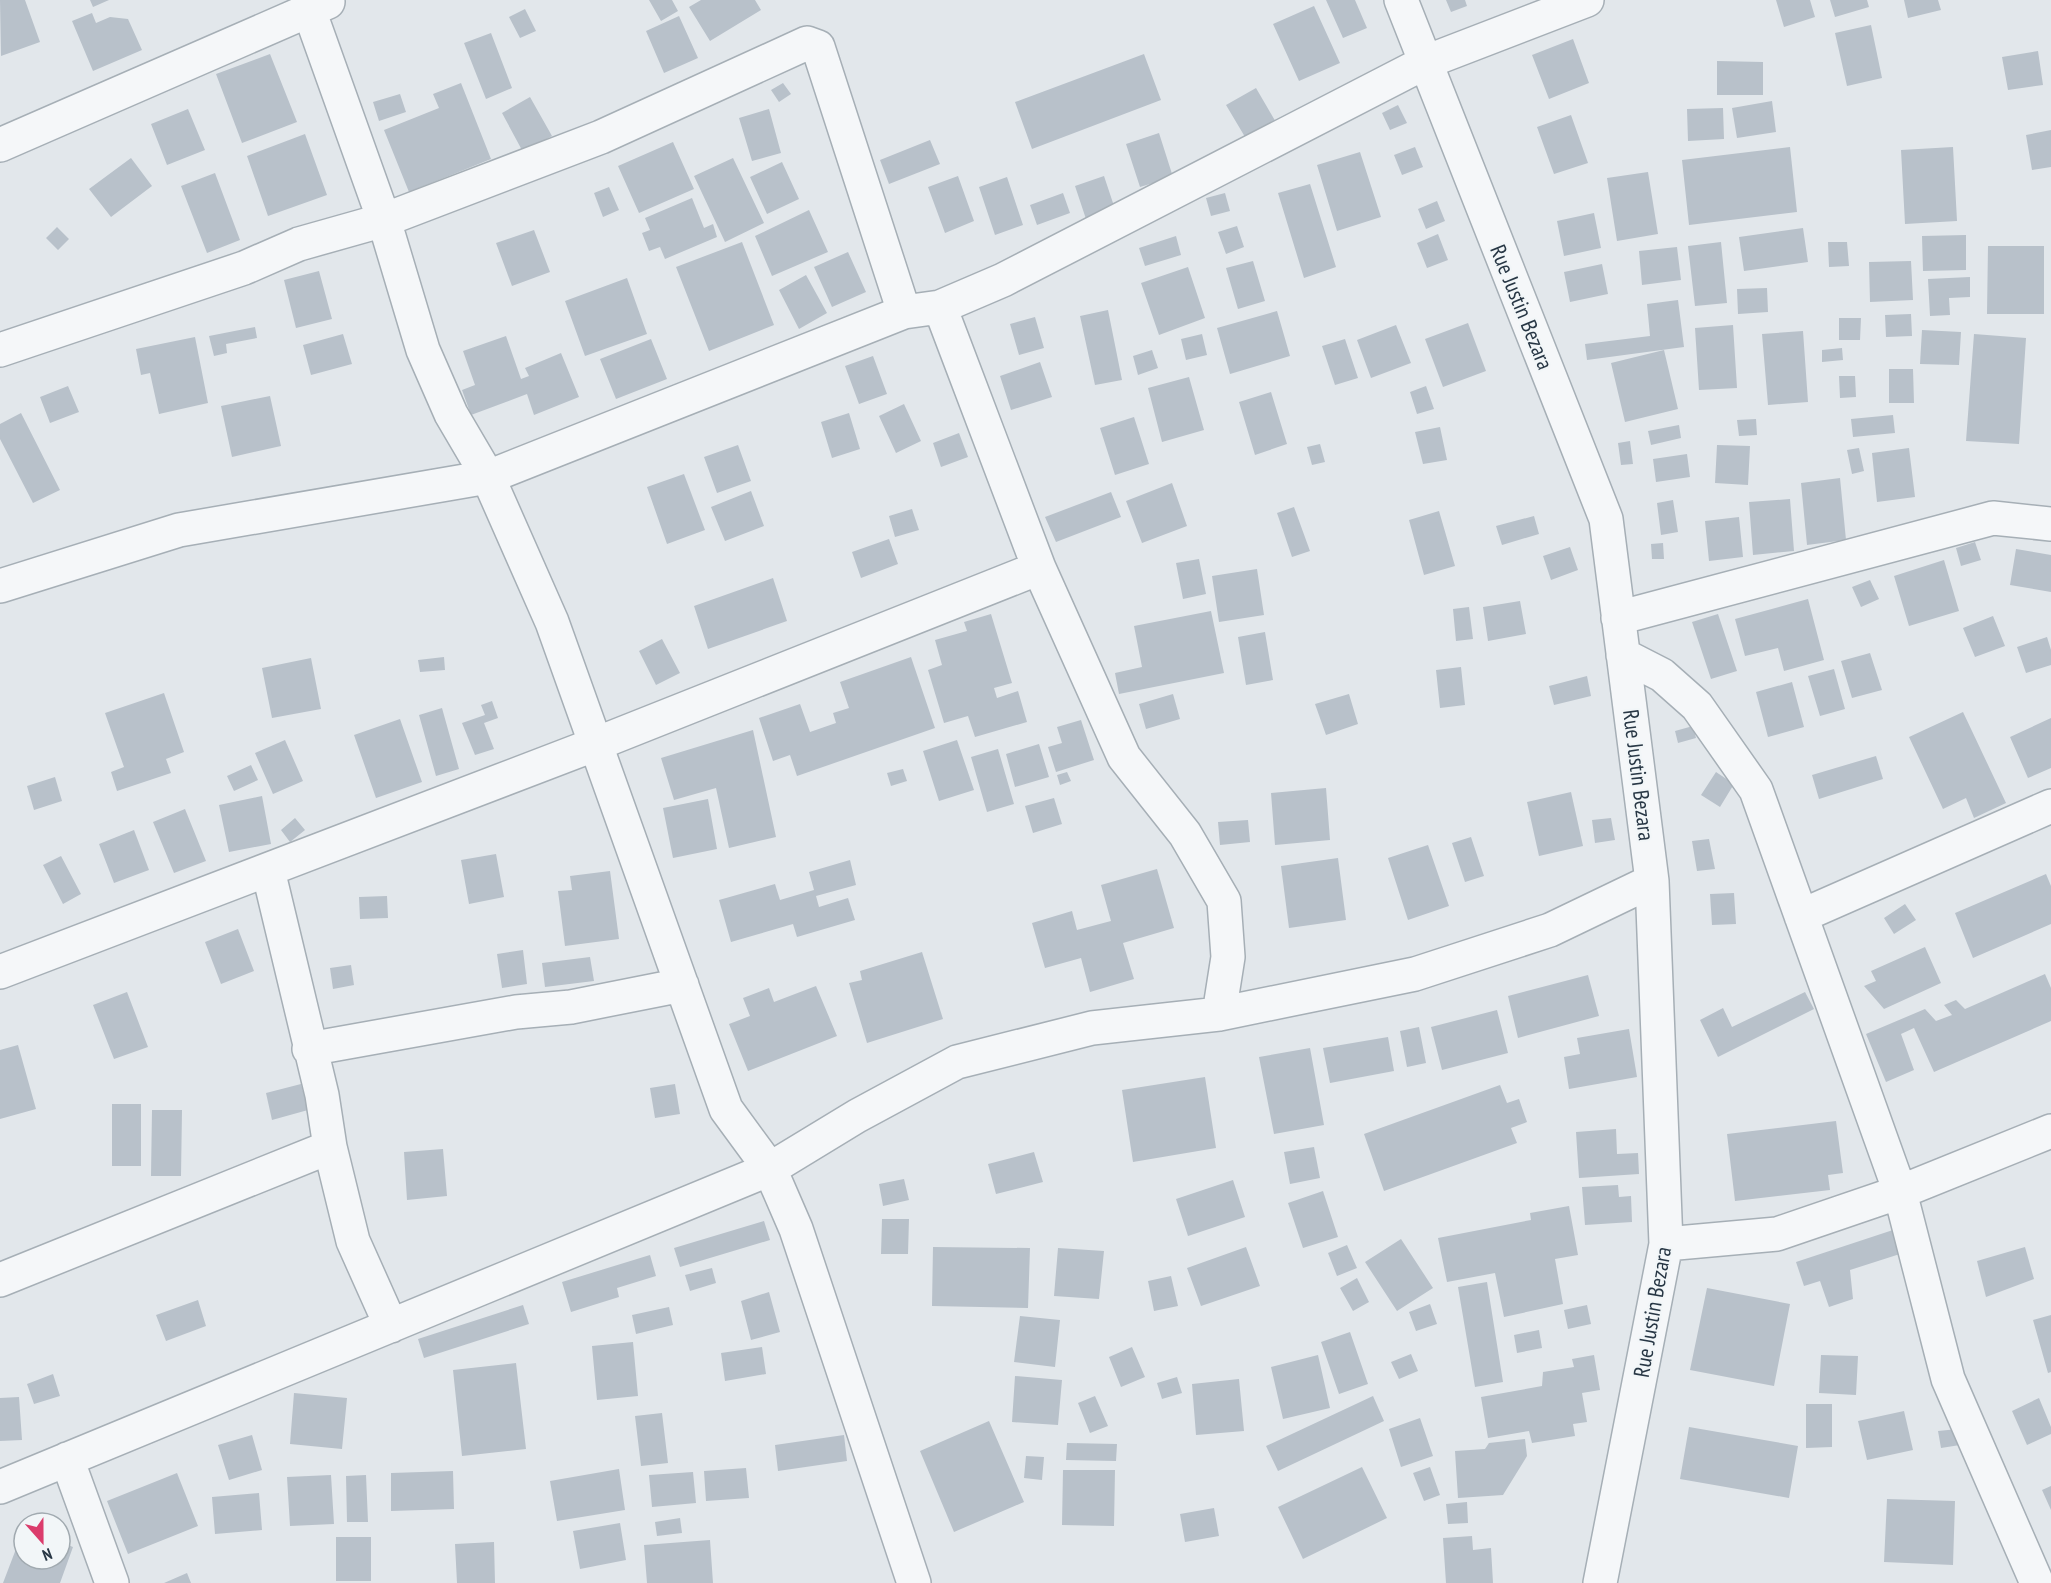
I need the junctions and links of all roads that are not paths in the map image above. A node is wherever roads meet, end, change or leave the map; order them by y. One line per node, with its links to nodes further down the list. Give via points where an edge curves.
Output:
1 (1401, 0): 4 (street, Rue Justin Bezara)
2 (1587, 0): 4 (street)
3 (319, 3): 5 (street); 6 (street)
4 (1426, 62): 7 (street, via 1003,280); 14 (street, Rue Justin Bezara, via 1606,519)
5 (0, 145)
6 (384, 220): 8 (street, via 601,137 807,43 818,47); 9 (street, via 299,244 244,268); 10 (street, via 423,350 451,414)
7 (940, 307): 8 (street); 12 (street)
8 (904, 312): 10 (street)
9 (0, 350)
10 (488, 477): 13 (street, via 180,530); 16 (street, via 552,622)
11 (2051, 524): 14 (street, via 1992,518)
12 (1039, 568): 16 (street); 23 (street, via 1124,757 1185,834 1224,901 1228,957)
13 (0, 586)
14 (1618, 618): 15 (street, Rue Justin Bezara)
15 (1623, 655): 19 (street, Rue Justin Bezara); 20 (street, via 1662,675 1697,706 1756,790)
16 (596, 744): 18 (street); 22 (street)
17 (2051, 806): 20 (street)
18 (268, 870): 21 (street); 24 (street)
19 (1652, 881): 23 (street, via 1550,930 1415,974); 29 (street, Rue Justin Bezara)
20 (1801, 915): 28 (street)
21 (0, 972)
22 (682, 985): 24 (street, via 572,1007 516,1012); 27 (street, via 726,1109)
23 (1219, 1014): 27 (street, via 1092,1028 957,1062)
24 (309, 1049): 26 (street, via 322,1095)
25 (2051, 1131): 28 (street)
26 (330, 1147): 30 (street); 31 (street, via 353,1241)
27 (770, 1169): 31 (street); 35 (street, via 796,1229)
28 (1900, 1192): 29 (street, via 1777,1234); 37 (street, via 1948,1379)
29 (1666, 1244): 36 (street, Rue Justin Bezara)
30 (0, 1280)
31 (391, 1326): 32 (street)
32 (67, 1459): 33 (street); 34 (street)
33 (0, 1487)
34 (112, 1583)
35 (914, 1583)
36 (1600, 1583)
37 (2037, 1583)

